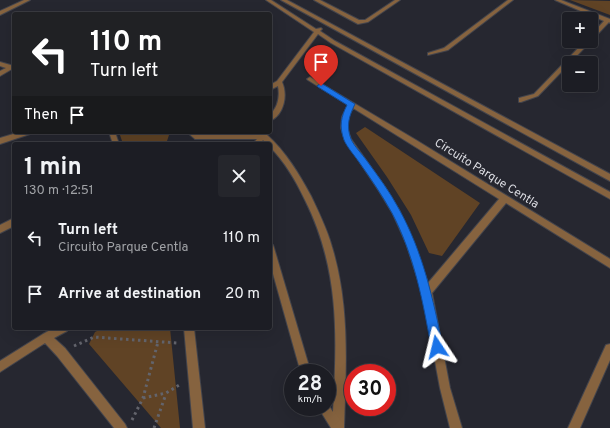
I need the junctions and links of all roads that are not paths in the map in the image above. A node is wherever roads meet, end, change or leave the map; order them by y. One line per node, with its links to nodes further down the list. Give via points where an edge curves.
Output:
1 (28, 0): 8 (street)
2 (268, 0): 12 (street)
3 (283, 0): 10 (street)
4 (316, 0): 5 (street, via 358,22 366,20)
5 (398, 0)
6 (511, 0): 14 (street, via 446,49)
7 (557, 0): 9 (street)
8 (0, 13)
9 (609, 21): 11 (street)
10 (324, 22): 12 (street); 31 (street)
11 (598, 31)
12 (316, 32): 20 (street); 32 (street)
13 (581, 48): 22 (street, via 536,95)
14 (430, 54)
15 (0, 64): 16 (street)
16 (12, 68)
17 (12, 68): 18 (street)
18 (0, 74)
19 (310, 79): 23 (street, Circuito Parque Centla)
20 (279, 82): 21 (street); 24 (street, via 283,93 278,112)
21 (272, 87)
22 (522, 100)
23 (352, 104): 33 (street, Circuito Parque Centla); 38 (street, via 345,118 344,128 348,140 396,212)
24 (272, 117)
25 (22, 134): 28 (street)
26 (192, 134): 27 (street)
27 (263, 134): 30 (street)
28 (0, 142)
29 (272, 142): 48 (street, via 290,166 322,227 332,256 341,321)
30 (272, 142)
31 (610, 178)
32 (610, 196)
33 (504, 198): 37 (street, Circuito Parque Centla); 38 (street)
34 (12, 223): 35 (street)
35 (0, 229)
36 (272, 255): 43 (street)
37 (610, 264)
38 (427, 292): 49 (street, via 445,388)
39 (60, 330): 41 (street)
40 (189, 330): 47 (street)
41 (46, 337): 44 (street); 46 (street, via 61,352)
42 (610, 349): 50 (street)
43 (303, 364)
44 (0, 367)
45 (329, 416): 48 (street)
46 (121, 428)
47 (199, 428)
48 (338, 428)
49 (456, 428)
50 (574, 428)

